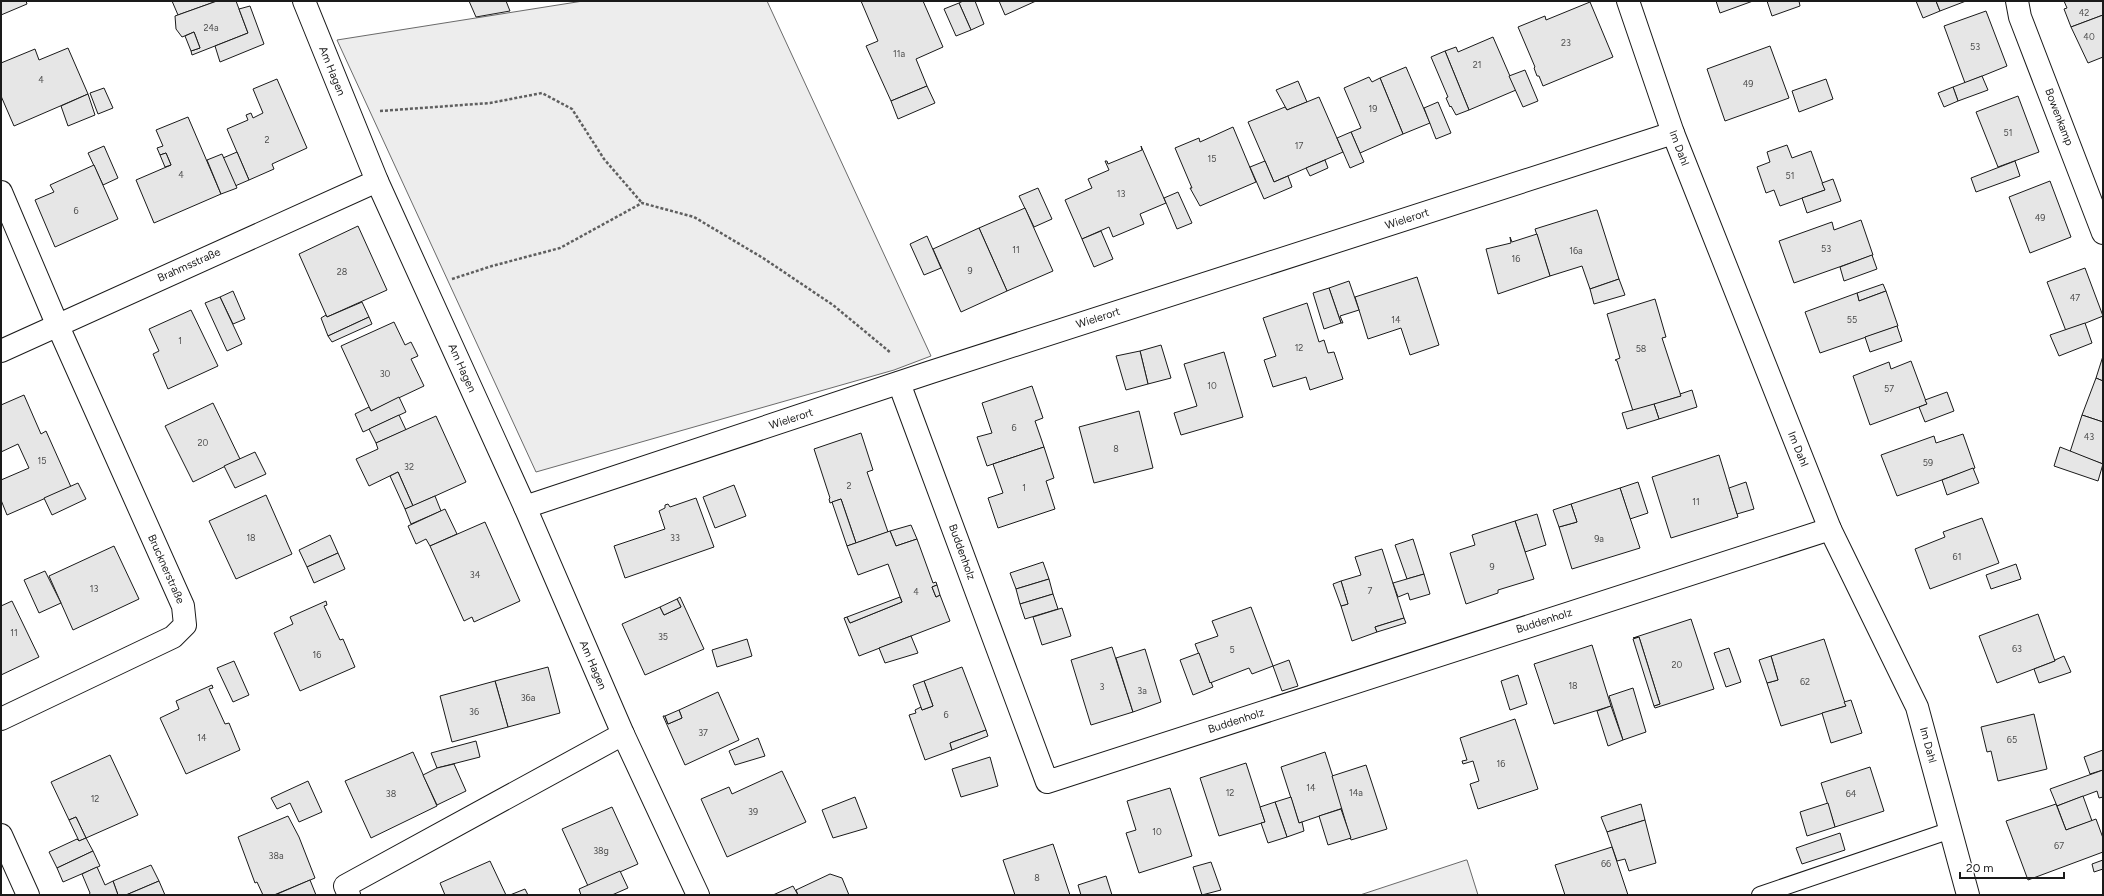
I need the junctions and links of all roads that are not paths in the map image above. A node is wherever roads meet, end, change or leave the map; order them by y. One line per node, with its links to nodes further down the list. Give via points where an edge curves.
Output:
1 (304, 1): 5 (street, Am Hagen)
2 (1628, 1): 4 (street, Im Dahl)
3 (2017, 1): 7 (street, Bowenkamp, via 2020,17)
4 (1673, 133): 10 (street, Wielerort); 12 (street, Im Dahl)
5 (377, 181): 8 (street, Brahmsstraße); 11 (street, Am Hagen)
6 (1, 192): 8 (street, Brucknerstraße)
7 (2103, 233)
8 (57, 324): 9 (street, Brahmsstraße); 13 (street, Brucknerstraße, via 183,606 184,625 173,637)
9 (1, 351)
10 (909, 380): 11 (street, Wielerort); 12 (street, Buddenholz, via 1047,782)
11 (525, 507): 14 (street, Am Hagen)
12 (1830, 529): 15 (street, Im Dahl, via 1917,708)
13 (1, 719)
14 (623, 734): 18 (street, via 345,886); 19 (street, Am Hagen)
15 (1951, 830): 20 (lane); 21 (street, Im Dahl)
16 (1, 835): 17 (street)
17 (28, 895)
18 (348, 895)
19 (698, 895)
20 (1760, 895)
21 (1968, 895)

